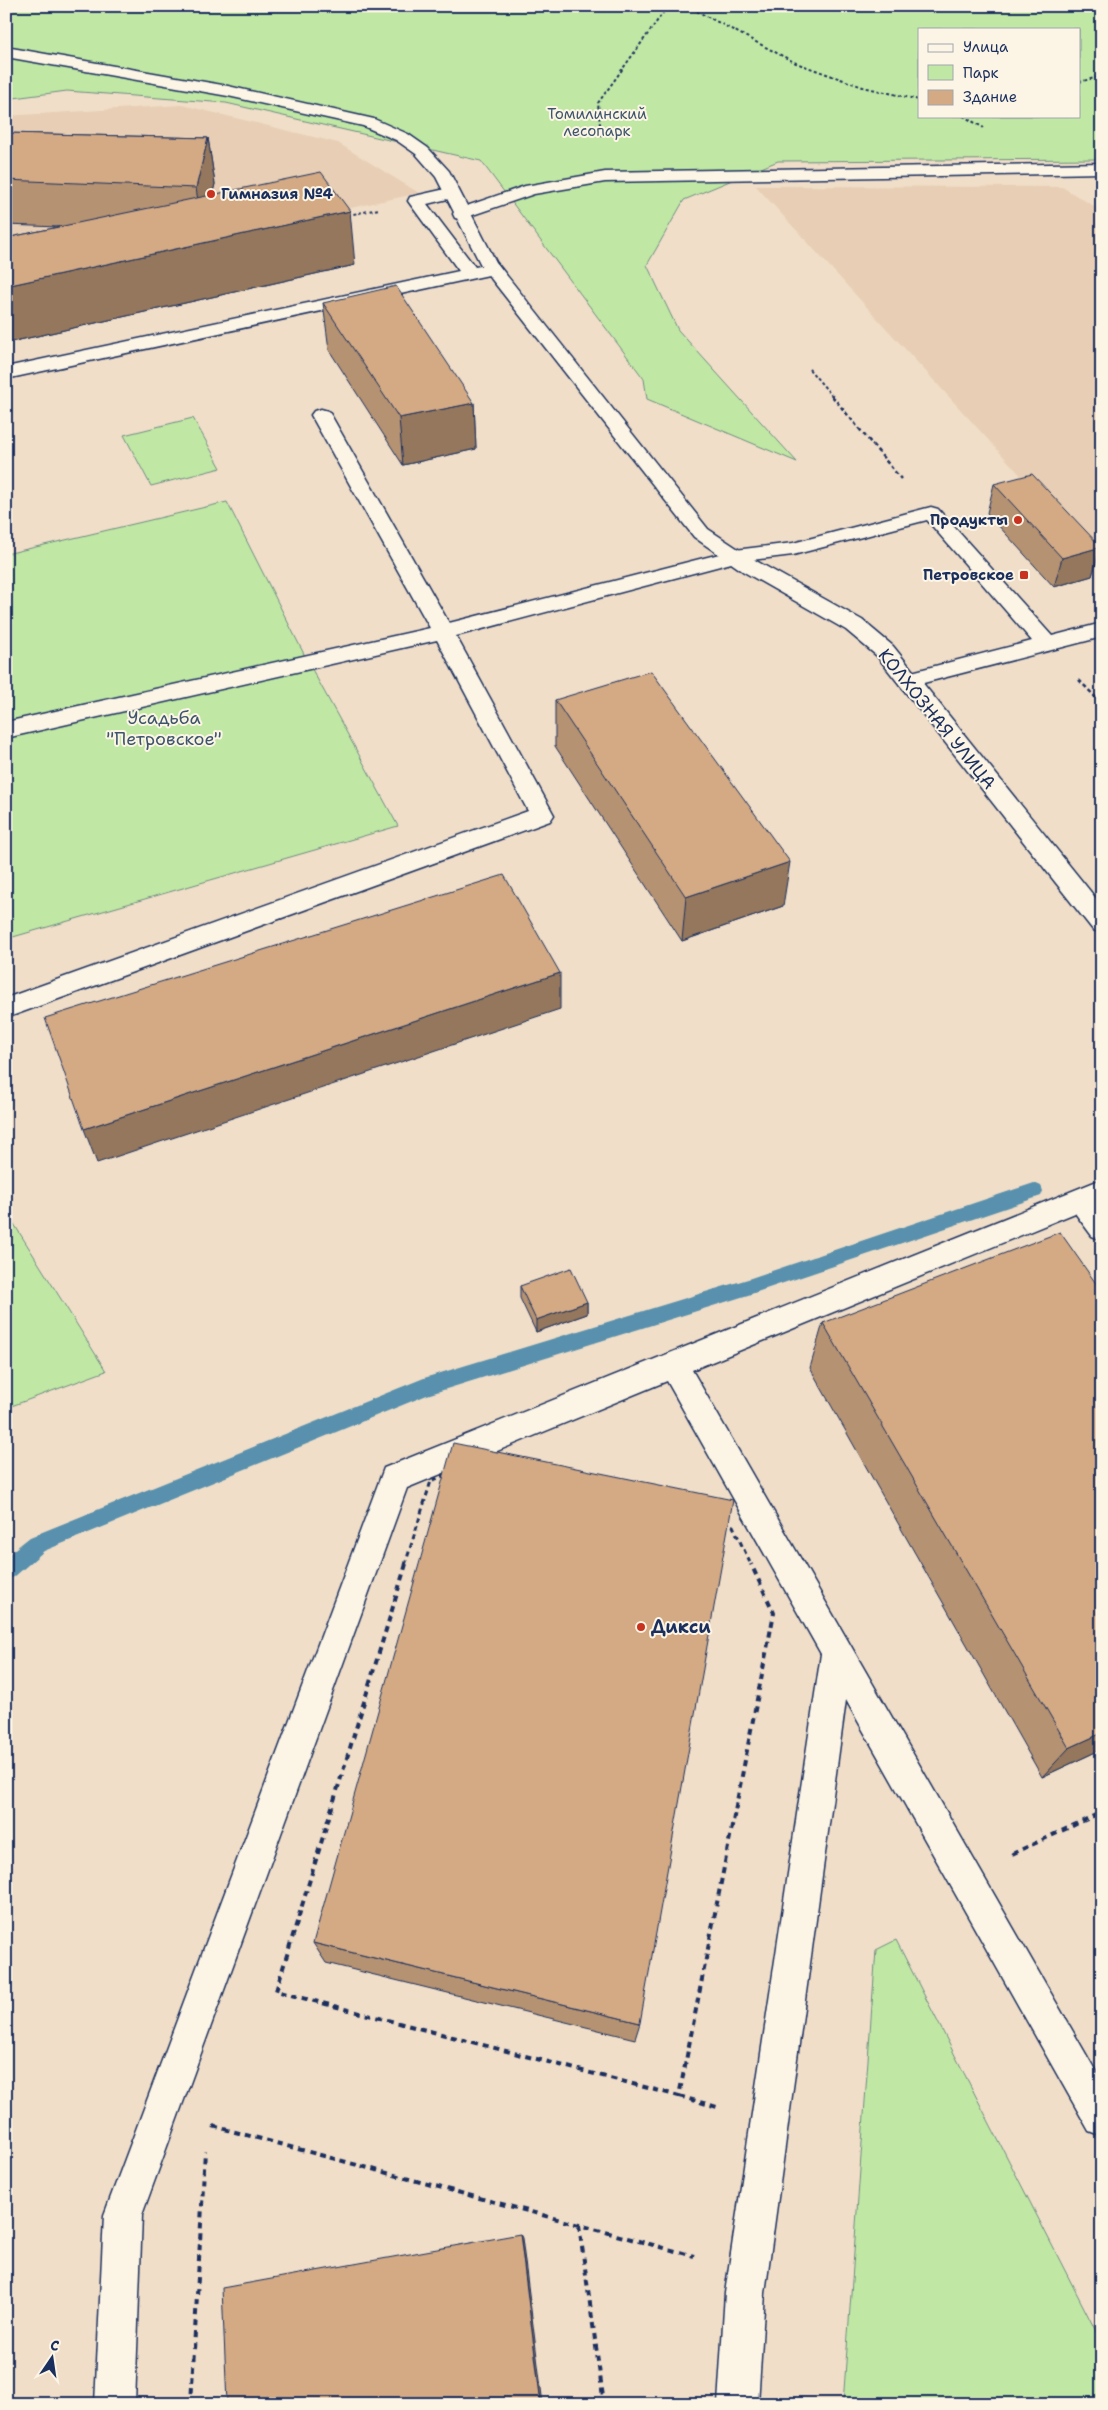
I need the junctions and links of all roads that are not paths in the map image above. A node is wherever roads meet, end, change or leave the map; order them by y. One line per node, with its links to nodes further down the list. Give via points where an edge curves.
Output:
1 (6, 52): 3 (street, КОЛХОЗНАЯ УЛИЦА, via 228,91 368,122 402,137 422,151 443,175)
2 (1102, 168): 4 (street, via 605,177 531,190)
3 (450, 193): 4 (street, КОЛХОЗНАЯ УЛИЦА); 6 (street, via 414,198)
4 (462, 214): 5 (street, КОЛХОЗНАЯ УЛИЦА)
5 (492, 269): 6 (street); 9 (street, КОЛХОЗНАЯ УЛИЦА, via 702,532)
6 (470, 273): 7 (street)
7 (6, 373)
8 (321, 415): 11 (street)
9 (735, 556): 11 (street); 12 (street, via 794,549 931,513); 13 (street, КОЛХОЗНАЯ УЛИЦА, via 854,625 885,651)
10 (1102, 630): 12 (street)
11 (443, 632): 14 (street); 16 (street, via 542,815)
12 (1047, 644): 13 (street)
13 (908, 680): 15 (street, КОЛХОЗНАЯ УЛИЦА)
14 (6, 730)
15 (1102, 924)
16 (6, 1008)
17 (1091, 1194): 18 (street); 19 (street)
18 (1102, 1228)
19 (673, 1364): 20 (street); 22 (street, via 395,1478 123,2215)
20 (837, 1652): 21 (street); 23 (street, via 745,2293)
21 (1102, 2118)
22 (115, 2404)
23 (738, 2404)

